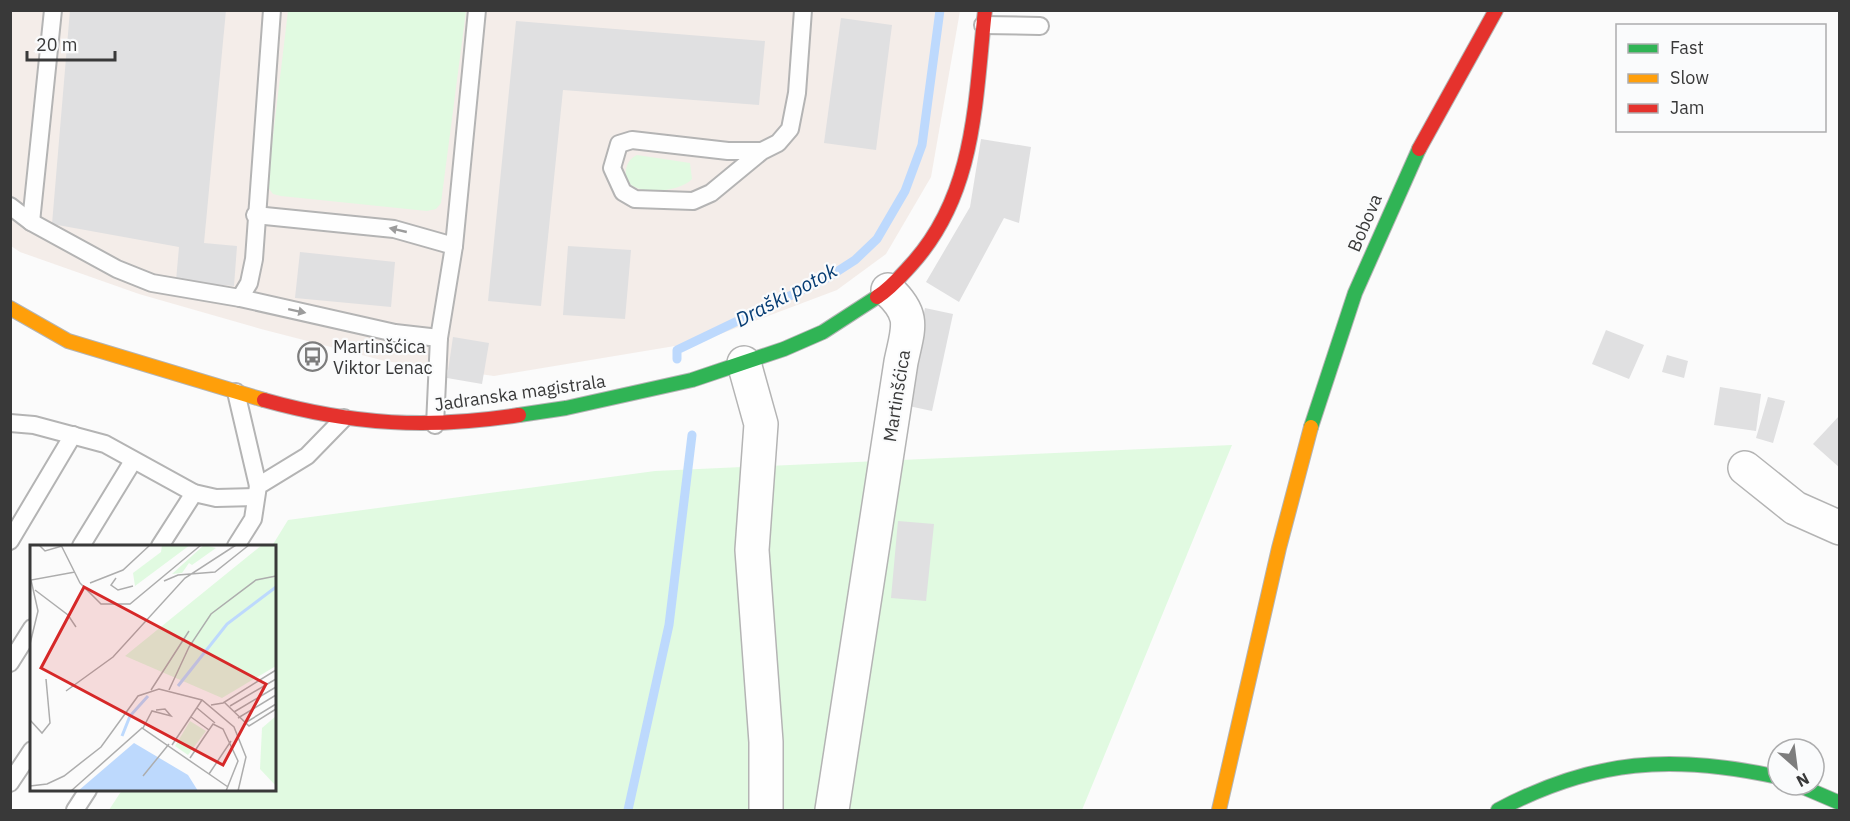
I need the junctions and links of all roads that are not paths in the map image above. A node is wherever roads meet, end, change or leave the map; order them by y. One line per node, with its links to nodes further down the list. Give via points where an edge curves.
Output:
1 (53, 10): 11 (lane)
2 (272, 10): 10 (lane)
3 (477, 10): 12 (lane)
4 (803, 10): 8 (lane, via 797,93 790,129)
5 (1496, 10): 43 (main road, Bobova, via 1435,117 1376,243 1338,342 1300,464)
6 (984, 18): 7 (lane); 13 (main road, via 972,134 960,185 931,243)
7 (1040, 26)
8 (762, 151): 8 (lane, via 632,140 619,144 612,168 623,192 635,199 693,201 727,181)
9 (10, 206): 11 (lane)
10 (255, 215): 12 (lane, one-way to 10, via 393,229); 14 (lane, via 254,259 249,283)
11 (31, 222): 14 (lane, via 117,269 152,283)
12 (454, 246): 16 (lane)
13 (888, 290): 17 (main road, Jadranska magistrala, via 823,332); 42 (street, Martinšćica, via 908,313 909,326)
14 (240, 298): 16 (lane, one-way to 16, via 395,333)
15 (10, 308): 18 (main road, Jadranska magistrala, via 68,341)
16 (439, 338): 21 (lane)
17 (744, 363): 21 (main road, Jadranska magistrala, via 692,380 566,408); 41 (street, via 761,424 752,550 766,742)
18 (236, 392): 19 (main road, Jadranska magistrala); 25 (lane)
19 (344, 418): 21 (main road, Jadranska magistrala, via 390,425); 25 (lane, via 307,456)
20 (10, 423): 22 (lane)
21 (435, 425)
22 (73, 435): 23 (lane, via 105,444); 28 (lane)
23 (133, 461): 26 (lane); 29 (lane)
24 (1745, 468): 27 (street, via 1795,508)
25 (257, 491): 26 (lane, via 216,498); 31 (lane, via 253,519)
26 (194, 493): 30 (lane)
27 (1839, 528)
28 (10, 540)
29 (82, 545)
30 (161, 545)
31 (237, 545)
32 (30, 631): 33 (lane)
33 (10, 663)
34 (30, 753): 36 (lane)
35 (1766, 775): 44 (main road, via 1719,765 1643,762 1580,775)
36 (10, 783)
37 (87, 791): 40 (lane)
38 (1797, 797): 39 (main road)
39 (1801, 803)
40 (75, 810)
41 (766, 810)
42 (832, 810)
43 (1219, 810)
44 (1498, 810)

